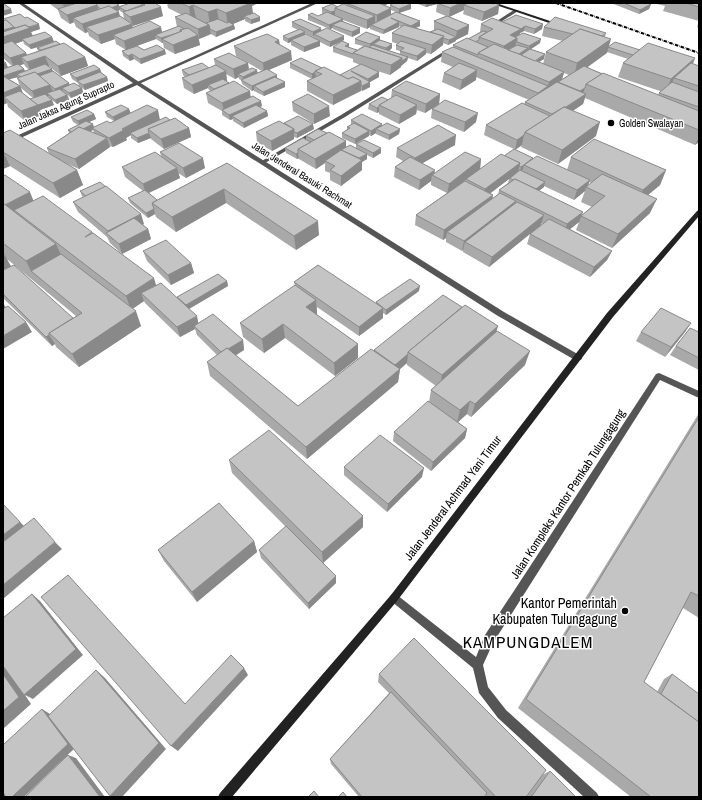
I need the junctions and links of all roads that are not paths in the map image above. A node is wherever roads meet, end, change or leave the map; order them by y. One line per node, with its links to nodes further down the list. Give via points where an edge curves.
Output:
1 (20, 3): 8 (street, Jalan Jenderal Basuki Rachmat)
2 (316, 3): 8 (street, Jalan Jaksa Agung Suprapto)
3 (492, 3): 4 (main road)
4 (516, 11): 5 (main road); 6 (street)
5 (567, 28)
6 (485, 30)
7 (453, 48): 10 (street)
8 (137, 83): 9 (street, Jalan Jaksa Agung Suprapto); 10 (street, Jalan Jenderal Basuki Rachmat)
9 (3, 144)
10 (263, 162): 12 (street, Jalan Jenderal Basuki Rachmat, via 501,314)
11 (699, 212): 12 (main road, Jalan Jenderal Achmad Yani Timur, via 610,315)
12 (578, 358): 14 (main road, Jalan Jenderal Achmad Yani Timur)
13 (699, 394): 15 (street, Jalan Kompleks Kantor Pemkab Tulungagung, via 659,376 489,639)
14 (394, 598): 15 (street); 16 (main road, Jalan Jenderal Achmad Yani Timur)
15 (478, 665): 17 (street, via 483,689 502,714)
16 (224, 797)
17 (593, 797)

